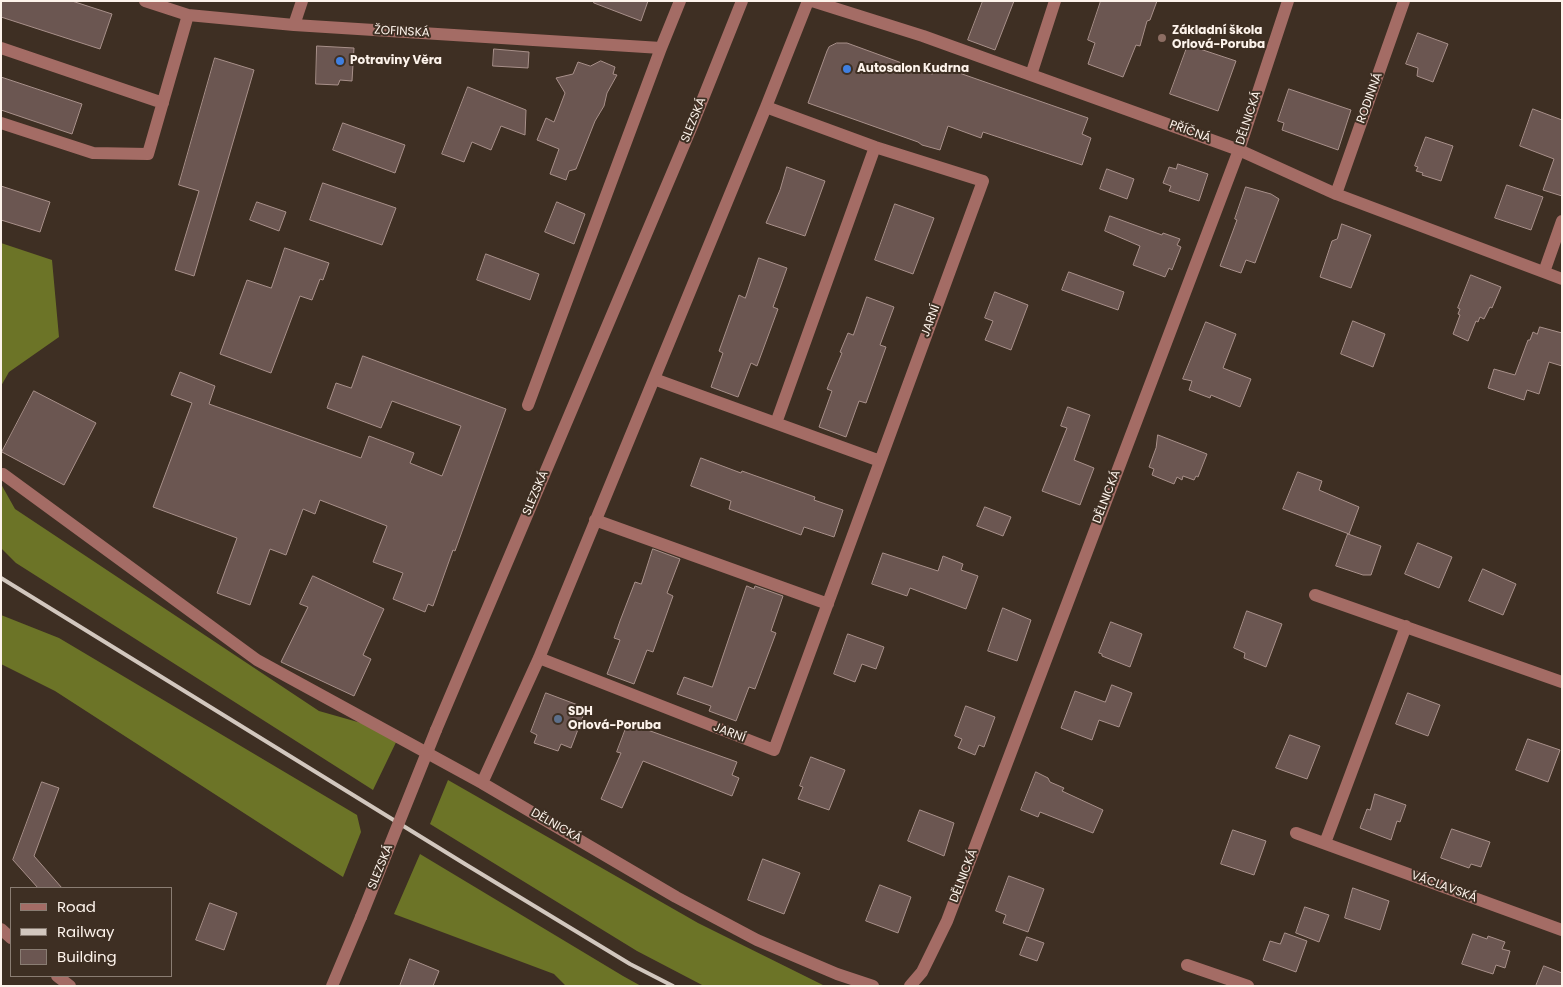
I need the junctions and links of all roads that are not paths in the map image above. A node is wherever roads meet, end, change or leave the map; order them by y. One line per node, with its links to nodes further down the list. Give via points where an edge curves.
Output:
1 (145, 1): 10 (street, ŽOFINSKÁ)
2 (302, 1): 11 (street)
3 (680, 1): 13 (street)
4 (742, 1): 42 (street, SLEZSKÁ, bridge)
5 (808, 1): 16 (street)
6 (812, 1): 14 (street, PŘÍČNÁ, via 924,36)
7 (1055, 1): 14 (street)
8 (1288, 1): 19 (street, DĚLNICKÁ)
9 (1404, 1): 20 (street, RODINNÁ)
10 (188, 15): 11 (street, ŽOFINSKÁ); 15 (street)
11 (294, 26): 13 (street, ŽOFINSKÁ)
12 (1, 48): 15 (street)
13 (661, 48): 25 (street)
14 (1031, 75): 19 (street, PŘÍČNÁ)
15 (163, 103): 17 (street, via 148,154 93,153)
16 (766, 108): 18 (street); 24 (street)
17 (1, 123)
18 (875, 147): 26 (street); 27 (street, JARNÍ, via 983,181)
19 (1239, 150): 20 (street, PŘÍČNÁ); 44 (street, DĚLNICKÁ, via 947,921 922,972)
20 (1336, 194): 22 (street, PŘÍČNÁ)
21 (1562, 221): 22 (street)
22 (1544, 272): 23 (street, PŘÍČNÁ)
23 (1562, 279)
24 (654, 380): 26 (street); 29 (street)
25 (528, 405)
26 (776, 423): 27 (street)
27 (880, 461): 31 (street, JARNÍ)
28 (3, 474): 35 (street, DĚLNICKÁ, via 257,660)
29 (595, 520): 31 (street); 33 (street)
30 (1315, 595): 32 (street)
31 (828, 604): 33 (street, JARNÍ, via 774,750)
32 (1406, 626): 34 (street); 37 (street)
33 (539, 658): 35 (street)
34 (1562, 682)
35 (482, 782): 43 (street, DĚLNICKÁ, via 676,897 757,940)
36 (1296, 833): 37 (street, VÁCLAVSKÁ)
37 (1325, 843): 38 (street, VÁCLAVSKÁ)
38 (1562, 930)
39 (1187, 965): 45 (street)
40 (58, 977): 41 (street)
41 (70, 986)
42 (332, 986)
43 (873, 986)
44 (910, 986)
45 (1248, 986)

